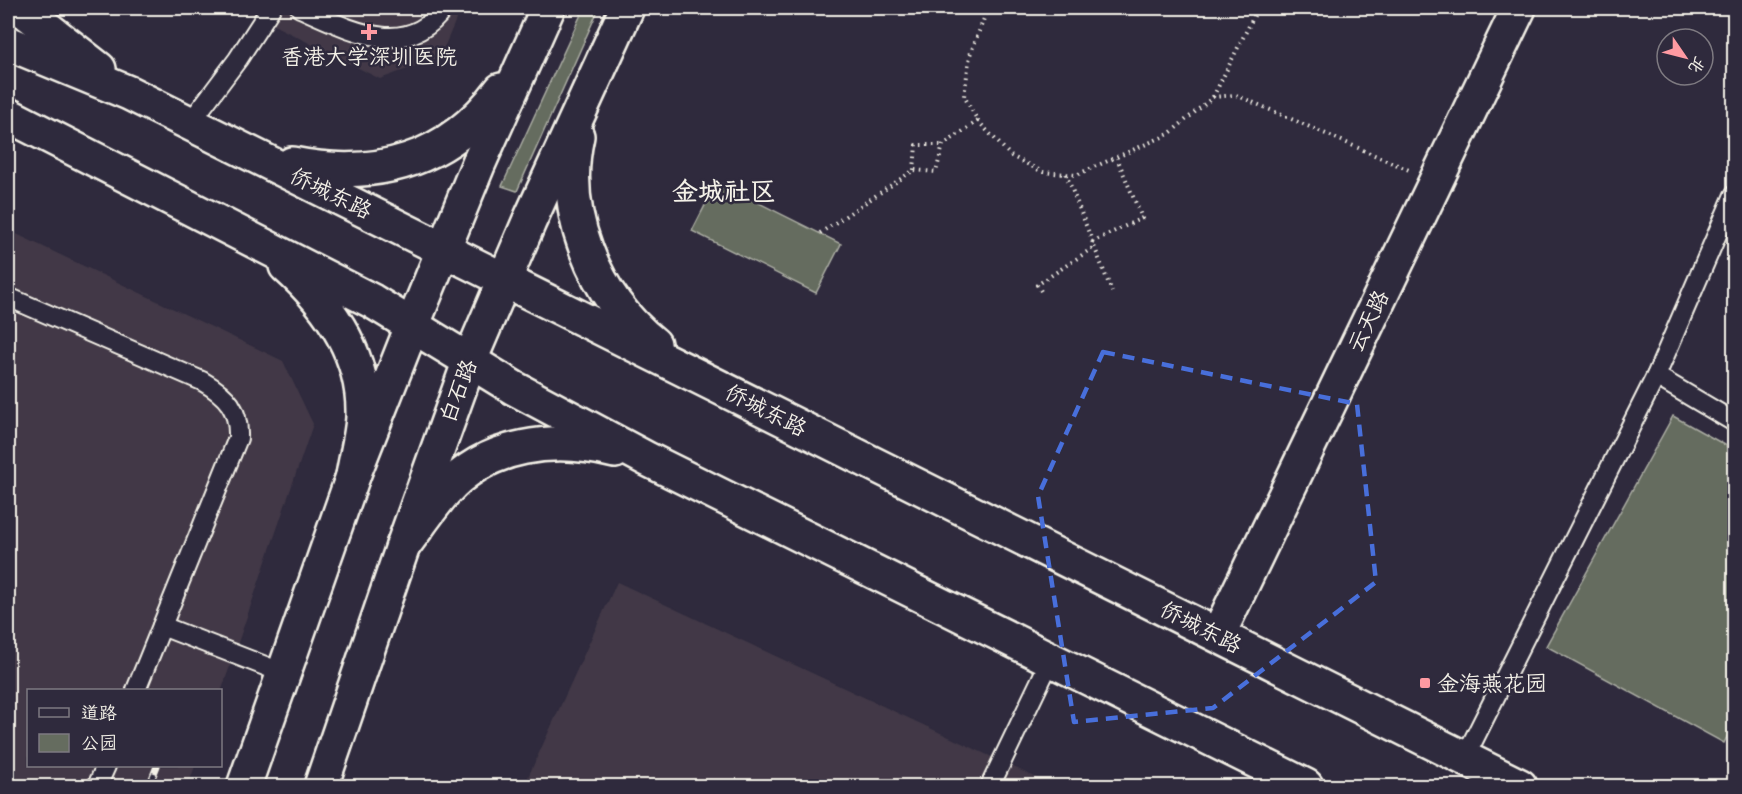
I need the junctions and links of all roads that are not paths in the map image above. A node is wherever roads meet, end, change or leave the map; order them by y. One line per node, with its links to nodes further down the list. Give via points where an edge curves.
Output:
1 (21, 8): 10 (main road)
2 (271, 8): 13 (lane)
3 (300, 8): 4 (lane, via 352,31 380,36 406,35 422,29 435,21)
4 (444, 8)
5 (548, 8): 9 (main road)
6 (627, 8): 11 (main road, 白石路)
7 (1519, 8): 31 (main road, 云天路)
8 (8, 43): 10 (main road, 侨城东路)
9 (526, 57): 16 (main road, via 472,122 424,156 377,169 340,170); 19 (main road)
10 (129, 93): 13 (main road, 侨城东路)
11 (586, 99): 20 (main road, 白石路); 24 (main road, via 576,143 573,191 580,232 592,268 613,301 643,335)
12 (8, 115): 15 (main road)
13 (190, 123): 16 (main road, 侨城东路)
14 (8, 132): 15 (main road)
15 (64, 144): 18 (main road)
16 (257, 157): 19 (main road, 侨城东路)
17 (1734, 195): 25 (lane)
18 (260, 243): 22 (main road); 28 (main road, via 303,280 326,307 351,350 361,379 363,418)
19 (444, 248): 20 (main road, 侨城东路); 22 (main road)
20 (504, 279): 23 (main road, 白石路); 24 (main road, 侨城东路)
21 (8, 297): 30 (lane, via 202,381 221,392 234,406 239,421 238,438)
22 (412, 324): 23 (main road); 28 (main road)
23 (470, 360): 27 (main road); 29 (main road, 白石路)
24 (688, 371): 31 (main road, 侨城东路)
25 (1656, 376): 26 (lane); 35 (lane)
26 (1734, 422)
27 (647, 459): 29 (main road, via 594,446 556,443 524,446 492,456 446,490); 32 (main road)
28 (353, 476): 33 (main road)
29 (403, 546): 39 (main road, 白石路)
30 (162, 626): 33 (lane); 34 (lane)
31 (1218, 635): 35 (main road, 侨城东路)
32 (1050, 661): 40 (lane); 41 (main road)
33 (283, 673): 38 (main road)
34 (136, 689)
35 (1464, 759): 42 (main road, 侨城东路)
36 (105, 767): 37 (lane)
37 (97, 786)
38 (244, 786)
39 (321, 786)
40 (990, 786)
41 (1306, 786)
42 (1520, 786)

